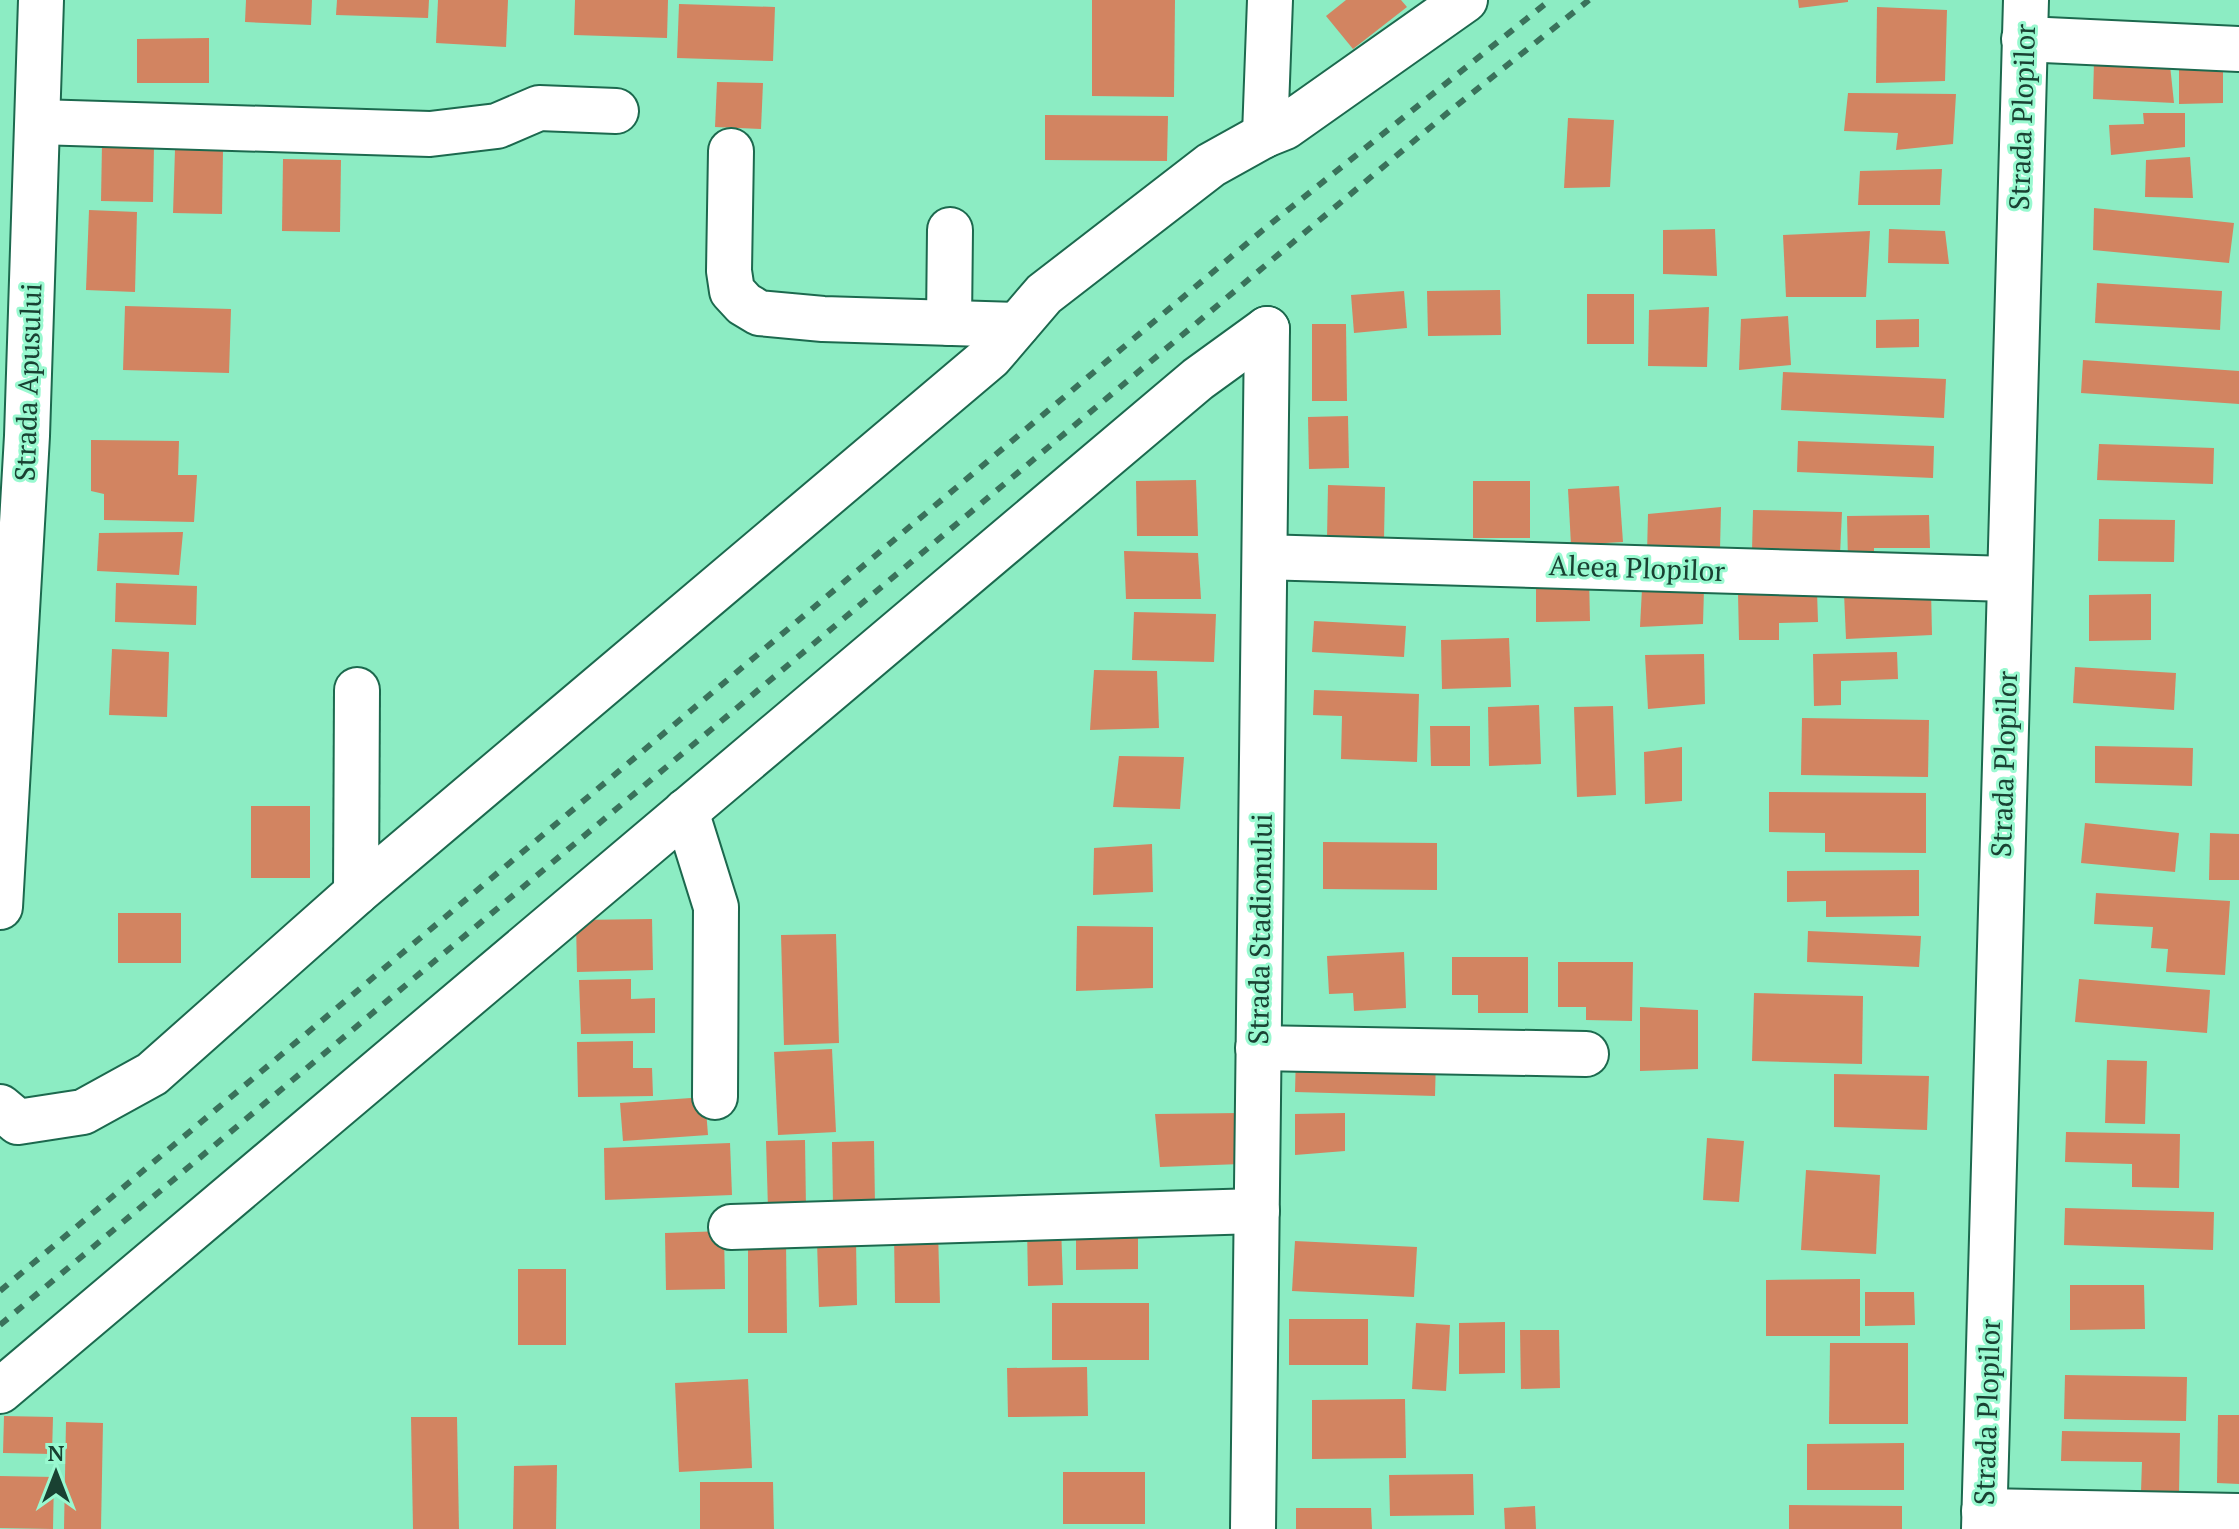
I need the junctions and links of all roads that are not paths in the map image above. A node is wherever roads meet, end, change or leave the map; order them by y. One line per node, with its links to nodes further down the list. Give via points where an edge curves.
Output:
1 (41, 0): 7 (street, Strada Apusului)
2 (1270, 0): 8 (street)
3 (1465, 0): 8 (street)
4 (2025, 20): 5 (street); 14 (street, Strada Plopilor)
5 (2239, 49)
6 (616, 111): 7 (street, via 539,108 497,126 430,134)
7 (38, 122): 18 (street, Strada Apusului, via 27,436)
8 (1275, 131): 12 (street, via 1211,165 1044,294)
9 (731, 151): 11 (street, via 729,271 732,291 744,304 759,313)
10 (950, 230): 11 (street)
11 (949, 323): 12 (street)
12 (1017, 325): 17 (street, via 990,357)
13 (1265, 557): 14 (street, Aleea Plopilor); 16 (street, Strada Stadionului, via 1267,329 1198,379); 19 (street, Strada Stadionului)
14 (2009, 579): 27 (street, Strada Plopilor)
15 (357, 690): 17 (street)
16 (686, 811): 21 (street, via 716,907); 25 (street)
17 (356, 893): 22 (street, via 152,1074 83,1112)
18 (0, 907)
19 (1258, 1048): 20 (street); 23 (street, Strada Stadionului)
20 (1586, 1054)
21 (715, 1097)
22 (9, 1115)
23 (1257, 1211): 24 (street); 28 (street, Strada Stadionului)
24 (731, 1227)
25 (0, 1391)
26 (2239, 1516): 27 (street)
27 (1984, 1520)
28 (1253, 1529)

